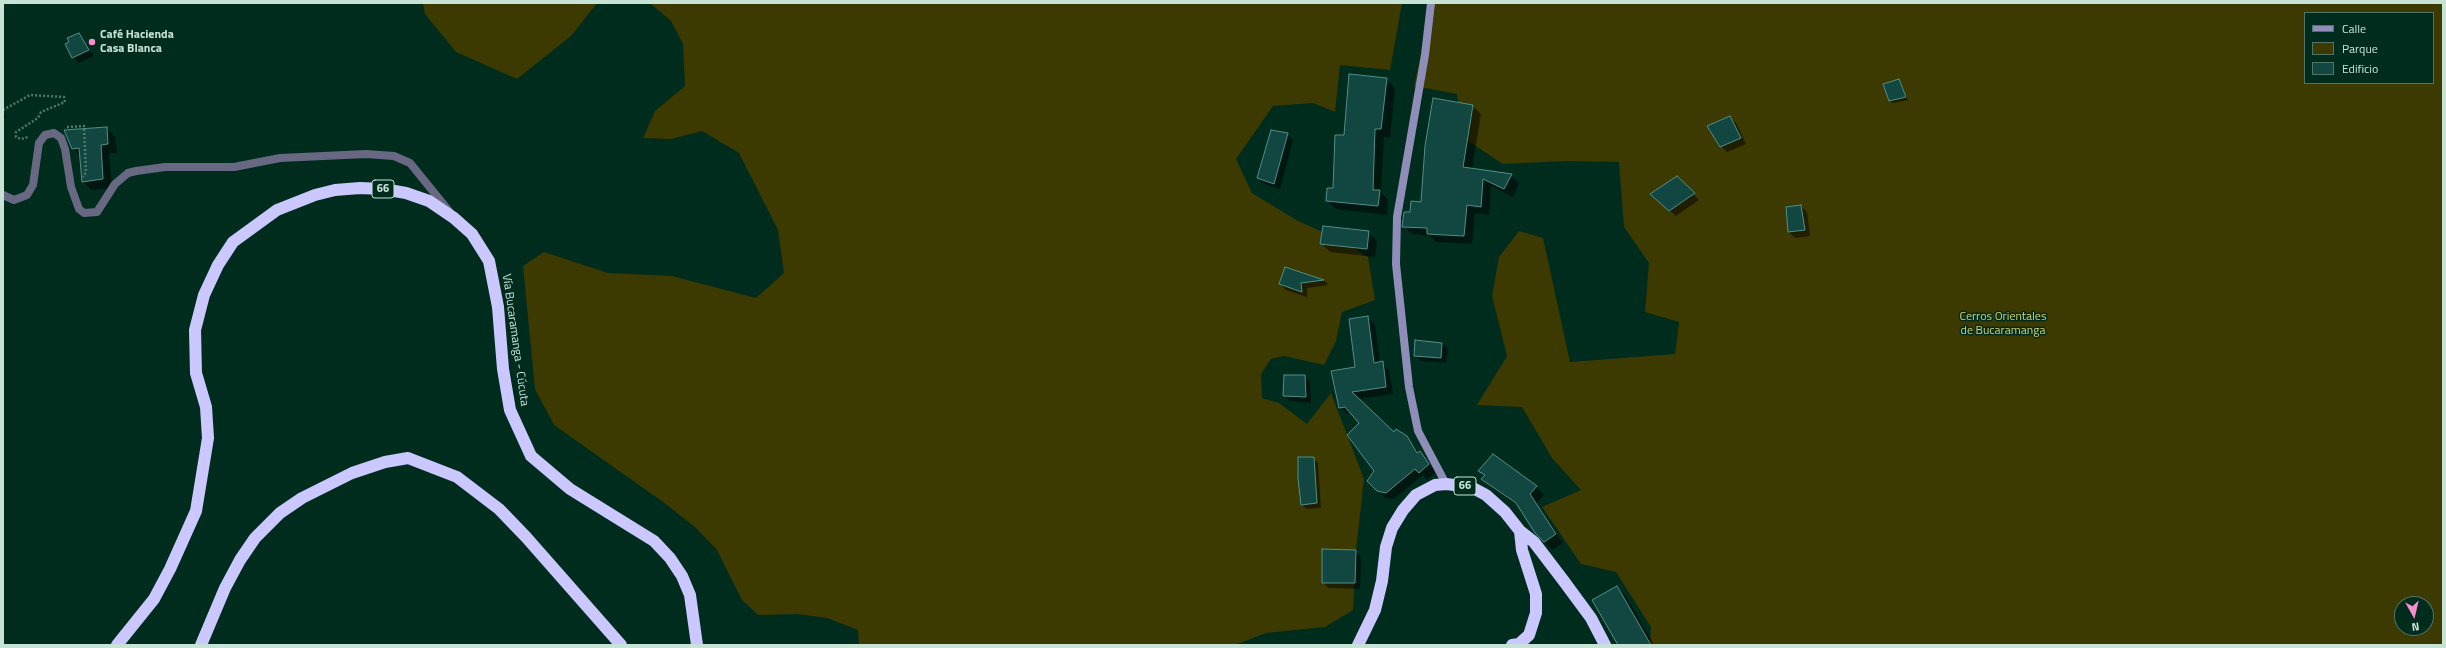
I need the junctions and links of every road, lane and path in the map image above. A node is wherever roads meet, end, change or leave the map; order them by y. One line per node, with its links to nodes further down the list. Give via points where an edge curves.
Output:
1 (1431, 3): 8 (street, via 1425,55 1397,217 1396,264 1409,387 1418,431)
2 (3, 110): 4 (path, via 30,95 64,97 65,102 41,112 38,118 21,127 16,132 16,137 25,138)
3 (60, 127): 5 (path, via 84,126 86,172)
4 (33, 134)
5 (71, 187): 6 (street, via 65,149 61,138 54,133 45,135 39,143 33,185 27,195 14,200); 7 (street, via 79,209 90,214 101,208 115,184 128,173 136,171 165,167 234,167 280,158 366,154 394,156 410,163)
6 (3, 196)
7 (454, 218): 10 (highway, Vía Bucaramanga - Cúcuta / 66, via 429,200 406,193 383,189 335,190 298,200 277,210 233,242 218,265 204,295 195,330 196,373 206,407 208,438 196,511 154,599); 13 (highway, Vía Bucaramanga - Cúcuta / 66, via 472,234 489,260 498,307 503,369 510,410 531,456 570,489 654,541 670,558 690,595)
8 (1446, 484): 9 (highway, 66, via 1471,487 1486,495 1505,512); 14 (highway, 66, via 1435,485 1416,495 1402,510 1392,528 1386,547 1375,610)
9 (1520, 531): 15 (highway, via 1522,550 1536,594 1536,613 1529,635 1519,644); 16 (highway, 66, via 1534,542 1591,618)
10 (117, 645)
11 (201, 645): 12 (highway, via 240,560 255,538 280,513 302,498 352,473 385,462 408,458 457,477 499,509)
12 (621, 645)
13 (697, 645)
14 (1358, 645)
15 (1512, 645)
16 (1605, 645)

